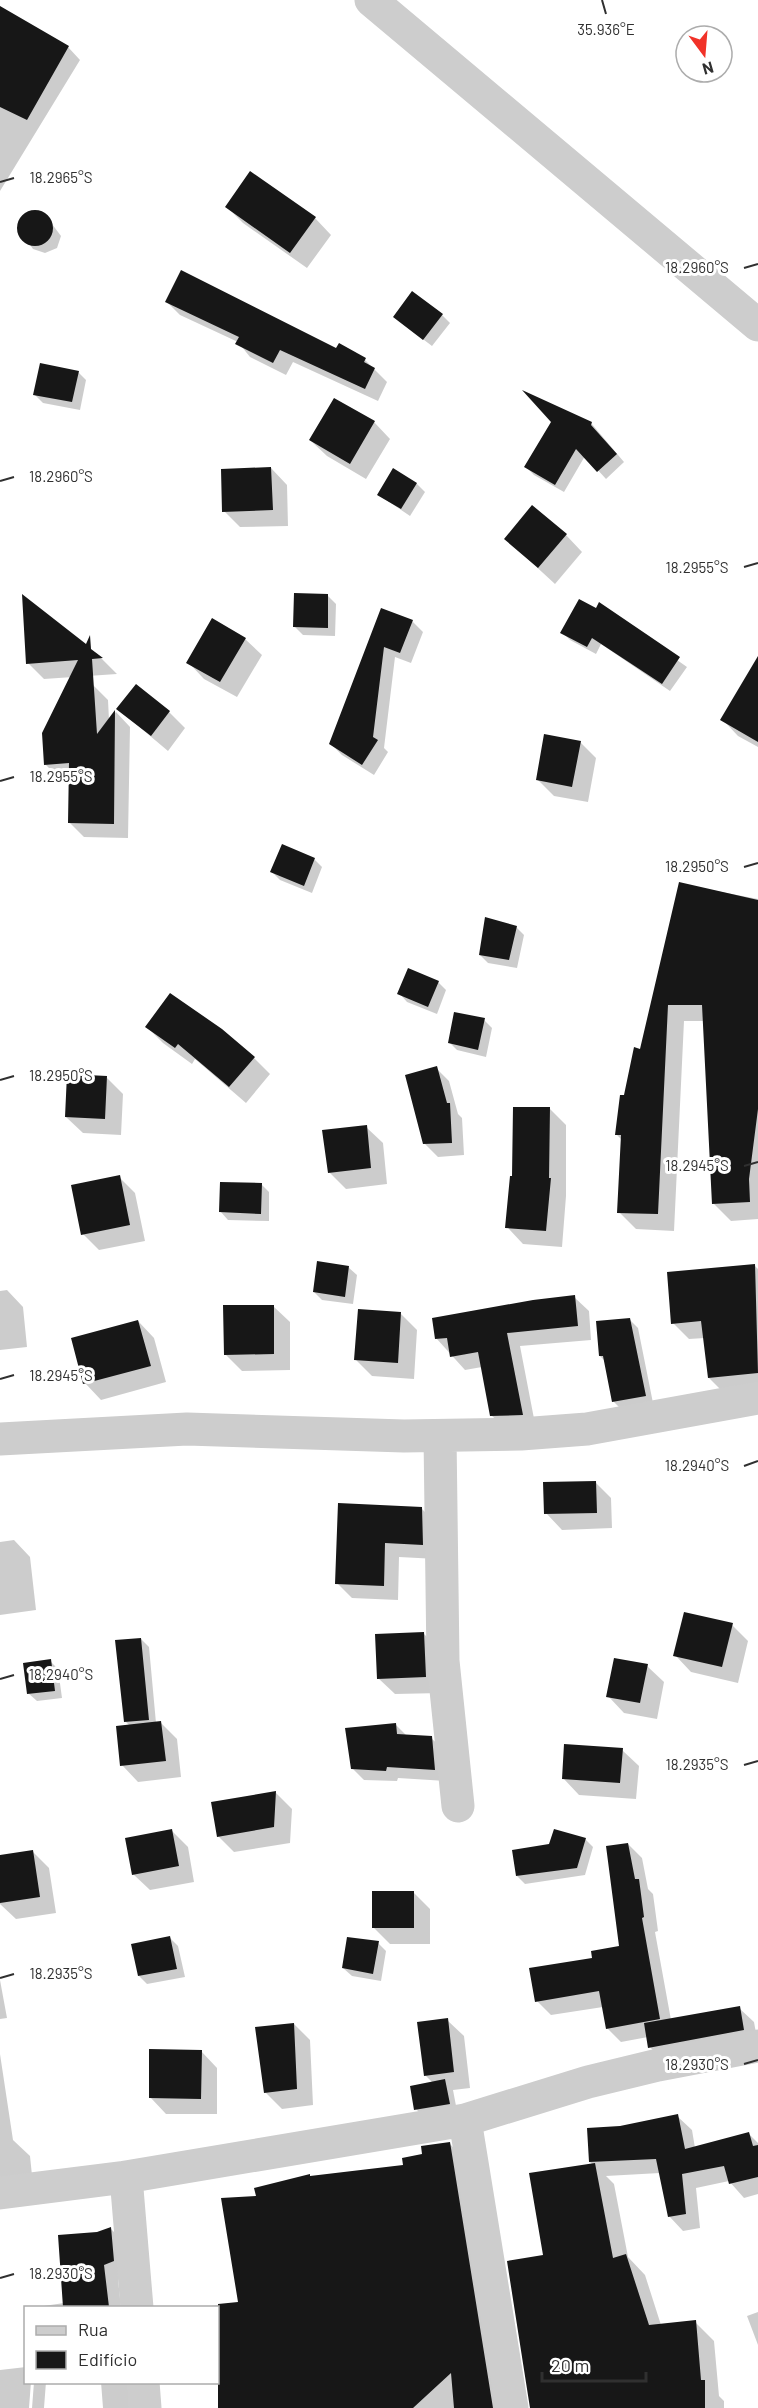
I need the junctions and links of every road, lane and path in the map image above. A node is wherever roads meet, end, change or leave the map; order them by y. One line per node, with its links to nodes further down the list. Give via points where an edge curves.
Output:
1 (371, 0): 2 (street)
2 (758, 325)
3 (758, 1398): 4 (street, via 587,1429)
4 (440, 1436): 5 (street, via 187,1429); 6 (street, via 443,1661)
5 (0, 1438)
6 (458, 1806)
7 (758, 2046): 8 (street, via 588,2082)
8 (465, 2120): 9 (street); 14 (street)
9 (126, 2177): 10 (street); 11 (street)
10 (0, 2193)
11 (137, 2306)
12 (143, 2384): 13 (street)
13 (145, 2408)
14 (512, 2408)

